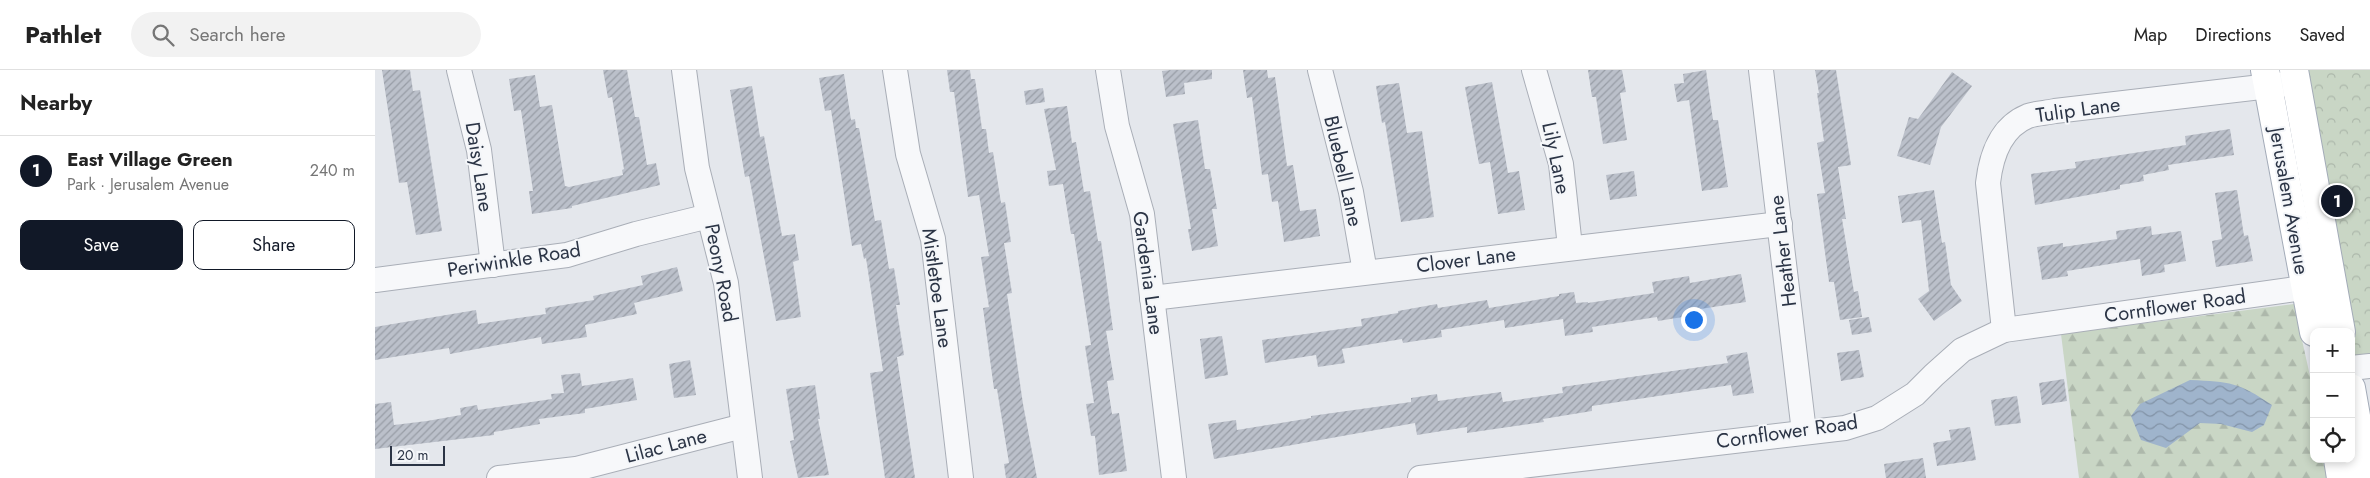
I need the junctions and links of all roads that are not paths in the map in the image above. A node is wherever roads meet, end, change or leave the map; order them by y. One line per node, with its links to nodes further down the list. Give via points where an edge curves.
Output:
1 (459, 70): 13 (street, Daisy Lane, via 479,150)
2 (683, 70): 10 (street, Peony Road, via 697,168)
3 (895, 70): 30 (street, Mistletoe Lane, via 908,154 933,239)
4 (1107, 70): 18 (street, Gardenia Lane, via 1117,126 1142,214)
5 (1319, 70): 14 (street, Bluebell Lane, via 1351,192)
6 (1534, 70): 12 (street, Lily Lane, via 1561,164)
7 (1761, 70): 11 (street, Heather Lane)
8 (2295, 76): 9 (street, Tulip Lane); 16 (main road, Jerusalem Avenue)
9 (2266, 78): 17 (main road, Jerusalem Avenue); 21 (street, Tulip Lane, via 2028,116 2006,132 1991,160 1988,183)
10 (709, 216): 13 (street, Periwinkle Road, via 567,255); 25 (street, Peony Road, via 726,283)
11 (1780, 224): 12 (street, Clover Lane); 26 (street, Heather Lane)
12 (1570, 248): 14 (street, Clover Lane)
13 (493, 266): 15 (street, Periwinkle Road)
14 (1365, 272): 18 (street, Clover Lane)
15 (375, 280)
16 (2333, 284): 17 (street, Cornflower Road); 20 (main road, Jerusalem Avenue)
17 (2305, 288): 19 (main road, Jerusalem Avenue); 21 (street, Cornflower Road)
18 (1153, 298): 31 (street, Gardenia Lane)
19 (2313, 328)
20 (2340, 328)
21 (2004, 330): 26 (street, Cornflower Road, via 1963,350 1915,394 1877,418 1845,428)
22 (2370, 366): 23 (street)
23 (2355, 368)
24 (2355, 410): 34 (main road)
25 (743, 426): 28 (street, Lilac Lane, via 576,469); 29 (street, Peony Road)
26 (1804, 432): 32 (street, Cornflower Road)
27 (2339, 463): 33 (main road)
28 (499, 478)
29 (750, 478)
30 (961, 478)
31 (1174, 478)
32 (1420, 478)
33 (2341, 478)
34 (2367, 478)

